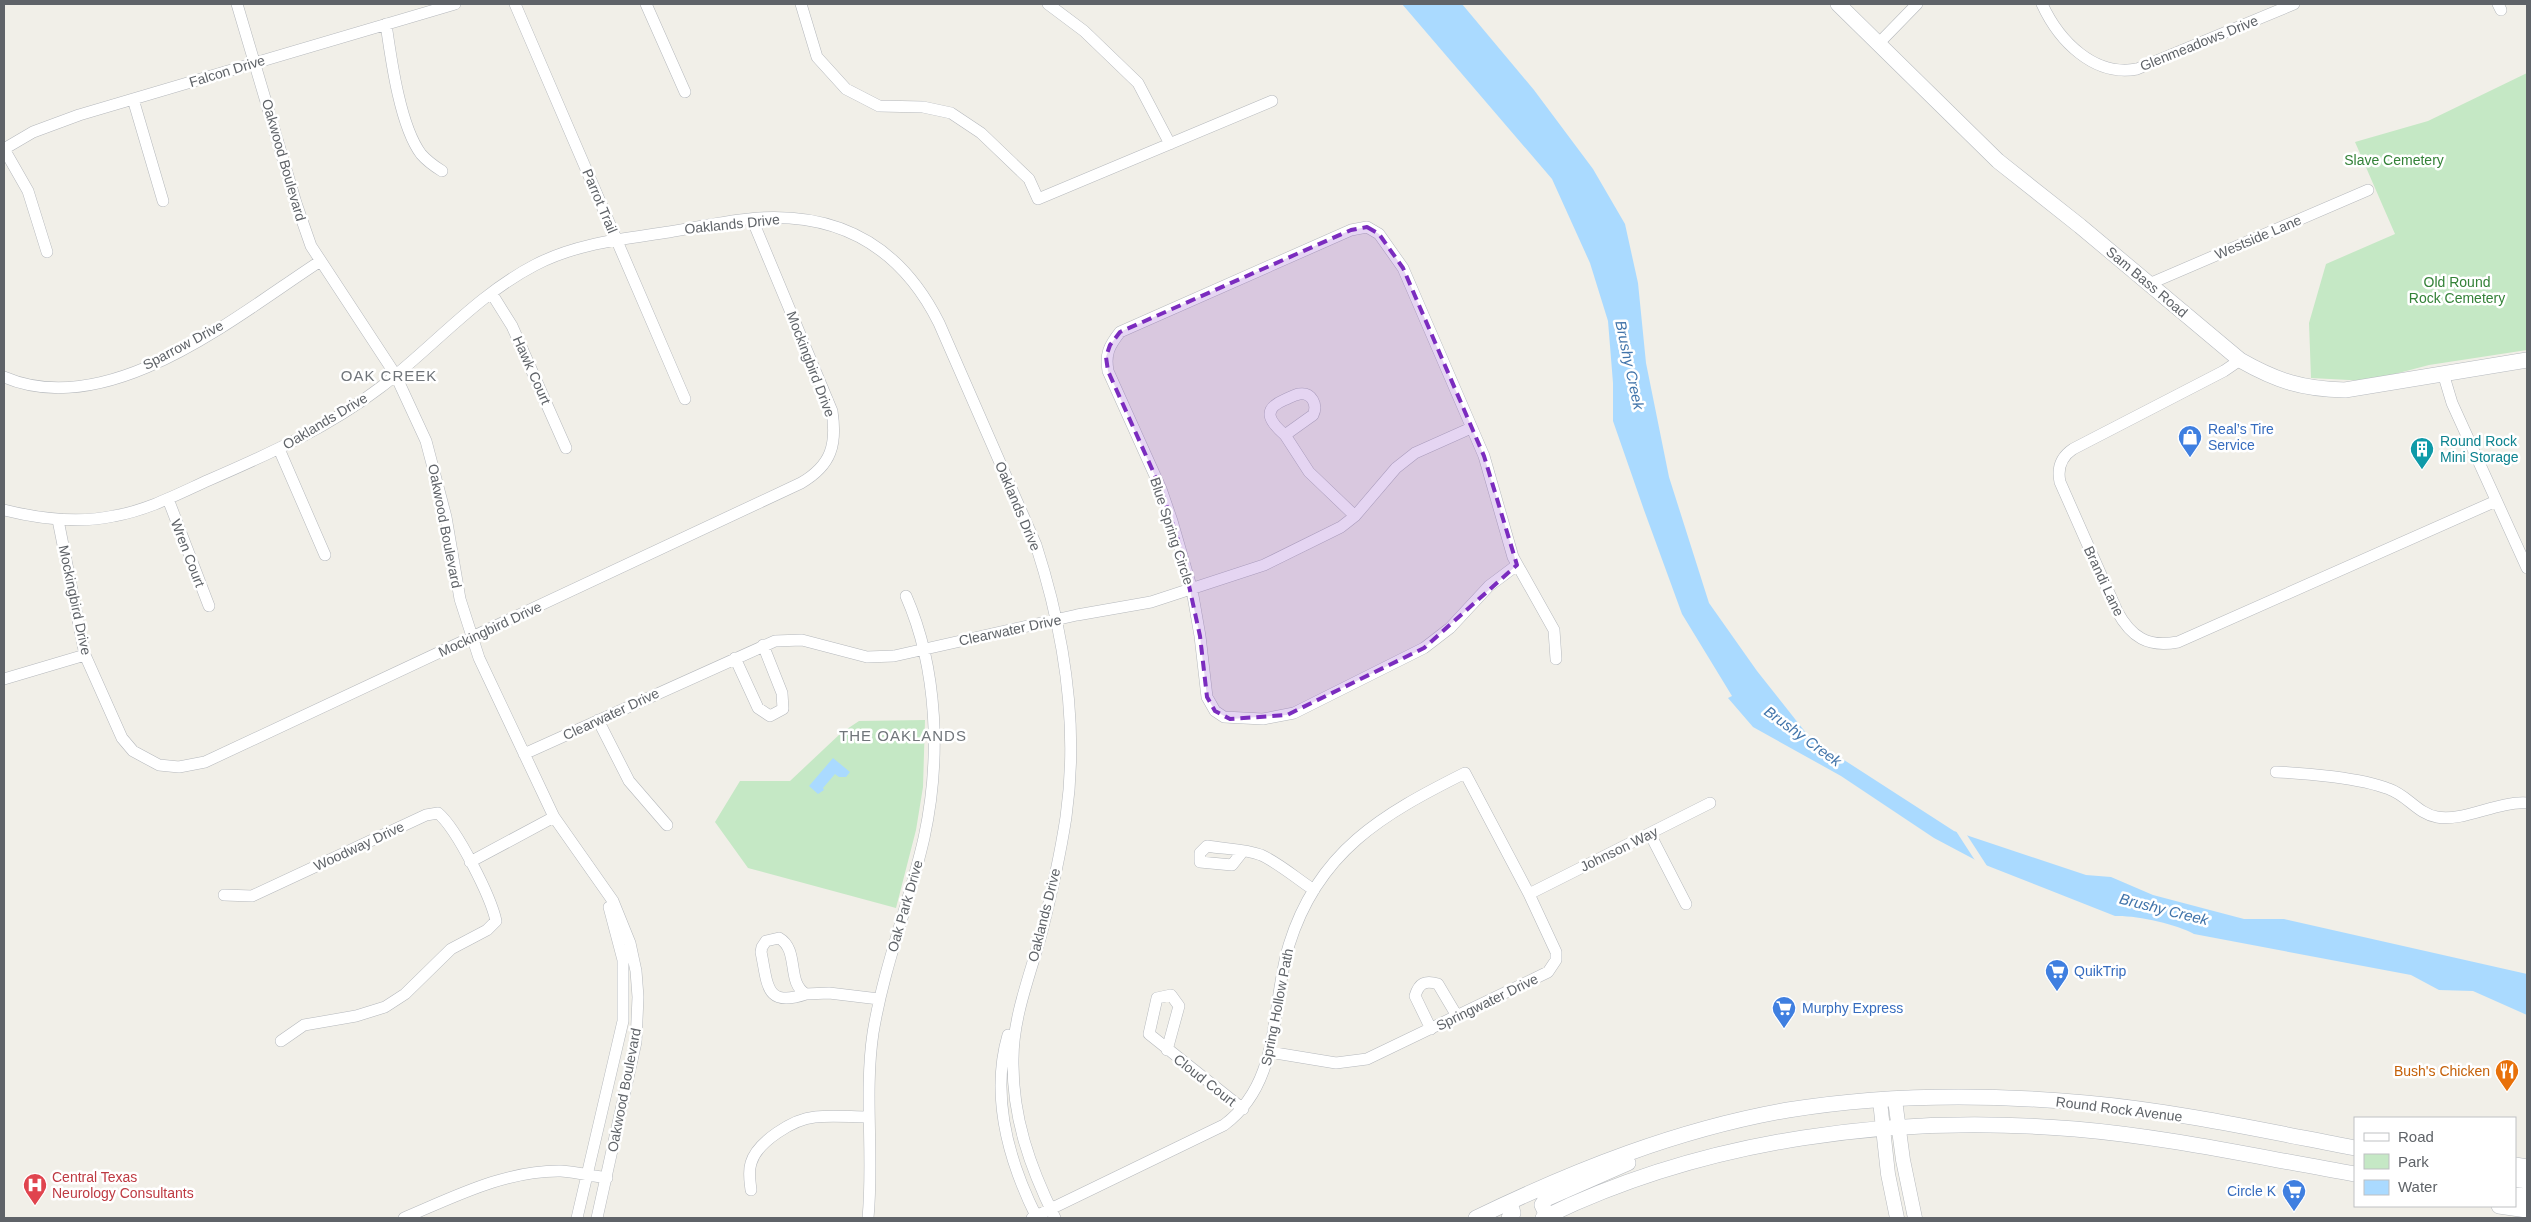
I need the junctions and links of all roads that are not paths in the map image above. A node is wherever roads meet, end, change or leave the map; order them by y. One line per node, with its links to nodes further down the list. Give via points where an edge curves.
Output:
1 (237, 4): 13 (street, Oakwood Boulevard)
2 (455, 4): 11 (street, Falcon Drive)
3 (515, 4): 23 (street, Parrot Trail)
4 (646, 4): 14 (street)
5 (801, 4): 17 (street, via 817,57 846,89 879,106 923,107 951,113 981,133 1028,179 1038,200)
6 (1048, 4): 17 (street, via 1084,31 1138,83)
7 (1838, 4): 12 (main road, Sam Bass Road)
8 (1917, 4): 12 (street)
9 (2042, 4): 10 (street, Glenmeadows Drive, via 2052,22 2083,57 2118,71 2137,69)
10 (2294, 4)
11 (386, 24): 13 (street, Falcon Drive); 19 (street, via 399,95 412,136 421,154)
12 (1880, 43): 26 (main road, Sam Bass Road, via 1998,161)
13 (255, 62): 15 (street, Falcon Drive); 25 (street, Oakwood Boulevard, via 301,220)
14 (685, 92)
15 (133, 99): 18 (street, Falcon Drive, via 48,126); 21 (street)
16 (1272, 101): 17 (street)
17 (1170, 144)
18 (4, 149): 24 (street, via 28,191)
19 (442, 171)
20 (2368, 190): 26 (street, Westside Lane)
21 (164, 201)
22 (752, 219): 23 (street, Oaklands Drive); 49 (street, Oaklands Drive, via 795,218 846,230 893,260 919,290 939,323 1036,545); 50 (street, Mockingbird Drive, via 832,410 834,439 826,462 802,483)
23 (617, 240): 27 (street, Oaklands Drive, via 547,259); 33 (street, Parrot Trail)
24 (47, 252)
25 (319, 262): 31 (street, Oakwood Boulevard); 32 (street, Sparrow Drive, via 178,352 112,380 61,388 26,384)
26 (2149, 284): 28 (main road, Sam Bass Road)
27 (492, 294): 31 (street, Oaklands Drive); 36 (street, Hawk Court, via 516,335)
28 (2240, 360): 30 (main road, Sam Bass Road, via 2282,382 2324,389 2366,388); 39 (street, Brandi Lane, via 2073,449 2062,459 2059,467 2060,482 2117,611 2138,638 2155,644 2178,642)
29 (2527, 360): 30 (main road, Sam Bass Road)
30 (2443, 373): 39 (street, via 2452,403)
31 (396, 374): 37 (street, Oaklands Drive, via 340,414); 50 (street, Oakwood Boulevard, via 419,424 437,476 460,599)
32 (4, 377)
33 (685, 399)
34 (1471, 428): 41 (street, Clearwater Drive, via 1415,453 1396,468); 44 (street, Blue Spring Circle, via 1496,492 1502,522); 46 (street, Blue Spring Circle, via 1403,268 1379,234 1367,227 1350,230 1120,332 1106,357 1108,371 1161,489)
35 (1285, 435): 41 (street, via 1309,472)
36 (566, 448)
37 (279, 449): 38 (street, Oaklands Drive); 43 (street)
38 (168, 499): 42 (street, Oaklands Drive, via 116,516); 48 (street, Wren Court)
39 (2496, 501): 45 (street)
40 (4, 510): 42 (street, Oaklands Drive)
41 (1355, 516): 46 (street, Clearwater Drive, via 1328,535 1280,559)
42 (58, 520): 53 (street, Mockingbird Drive)
43 (325, 555)
44 (1517, 565): 46 (street, Blue Spring Circle, via 1489,586 1450,628 1424,648 1294,713 1263,719 1230,719 1215,712 1210,704); 55 (street, via 1554,630)
45 (2527, 568)
46 (1192, 590): 49 (street, Clearwater Drive, via 1134,607)
47 (906, 596): 52 (street, Oak Park Drive, via 919,630)
48 (209, 606)
49 (1057, 619): 52 (street, Clearwater Drive); 73 (street, Oaklands Drive, via 1070,713 1070,782 1056,876)
50 (472, 637): 53 (street, Mockingbird Drive, via 205,762 179,767 159,765 133,751 122,738); 58 (street, Oakwood Boulevard)
51 (763, 645): 52 (street, Clearwater Drive, via 802,640 880,657); 54 (street, Clearwater Drive); 54 (street, via 782,693 784,709 770,716 758,708)
52 (922, 649): 75 (street, Oak Park Drive, via 932,702 928,811 915,872)
53 (85, 656): 56 (street)
54 (735, 658): 57 (street, Clearwater Drive)
55 (1556, 659)
56 (4, 679)
57 (598, 720): 58 (street, Clearwater Drive); 64 (street, via 629,781)
58 (524, 754): 63 (street, Oakwood Boulevard)
59 (2276, 772): 62 (street, via 2384,787 2400,794 2421,812 2441,818 2503,804)
60 (1465, 773): 69 (street, Spring Hollow Path, via 1376,822 1351,844); 70 (street, Springwater Drive)
61 (1710, 803): 65 (street, Johnson Way)
62 (2527, 803)
63 (554, 816): 67 (street); 68 (street, Oakwood Boulevard)
64 (667, 825)
65 (1650, 834): 70 (street, Johnson Way); 72 (street)
66 (1243, 851): 69 (street, via 1261,856)
67 (470, 862): 71 (street, Woodway Drive, via 445,819 438,813 426,815 252,896); 78 (street, Woodway Drive, via 494,911 496,921 487,930 451,949 405,994 385,1007 304,1025)
68 (598, 879): 90 (street, Oakwood Boulevard, via 621,948 624,993 620,1038); 91 (street, Oakwood Boulevard, via 625,926 635,963 638,997 636,1042)
69 (1314, 890): 80 (street, Spring Hollow Path, via 1289,944)
70 (1529, 894): 76 (street, Springwater Drive, via 1556,952 1553,967)
71 (224, 895)
72 (1686, 904)
73 (1030, 972): 96 (street, Oaklands Drive, via 1014,1043 1013,1076 1021,1136); 102 (street, Oaklands Drive, via 1006,1041 1002,1112 1010,1152)
74 (806, 994): 74 (street, via 797,986 788,945 779,938 766,941 761,952 770,991 778,999); 75 (street)
75 (879, 999): 84 (street, Oak Park Drive, via 873,1035)
76 (1457, 1016): 77 (street, Springwater Drive); 77 (street, via 1438,984 1423,983 1415,996)
77 (1431, 1029): 80 (street, Springwater Drive, via 1374,1056 1352,1062 1318,1061)
78 (281, 1041)
79 (1167, 1050): 83 (street, Cloud Court)
80 (1269, 1052): 83 (street, Spring Hollow Path, via 1260,1085)
81 (1896, 1100): 82 (main road, Round Rock Avenue); 85 (street); 88 (main road, Round Rock Avenue, via 1959,1097 2087,1103 2145,1110)
82 (1880, 1101): 86 (street); 87 (main road, Round Rock Avenue, via 1786,1111)
83 (1243, 1109): 96 (street, Spring Hollow Path, via 1224,1125)
84 (869, 1117): 92 (street, via 816,1117 796,1122 778,1132 753,1158 749,1173); 101 (street, Oak Park Drive)
85 (1899, 1127): 86 (main road, Round Rock Avenue); 89 (main road, Round Rock Avenue, via 1991,1125 2131,1135); 106 (street)
86 (1882, 1129): 97 (main road, Round Rock Avenue, via 1794,1140 1676,1167 1622,1184); 105 (street)
87 (1670, 1140): 93 (main road, Round Rock Avenue, via 1585,1169); 97 (main road, via 1656,1153 1546,1199 1542,1205)
88 (2354, 1148)
89 (2354, 1174)
90 (587, 1175): 91 (street); 98 (street, via 548,1172 509,1177); 99 (street, Oakwood Boulevard)
91 (607, 1178): 100 (street, Oakwood Boulevard)
92 (751, 1190)
93 (1510, 1202): 103 (main road, Round Rock Avenue); 104 (main road, via 1513,1209)
94 (2506, 1207): 95 (main road)
95 (2527, 1210)
96 (1052, 1214): 102 (street, Spring Hollow Path)
97 (1545, 1217)
98 (404, 1218)
99 (577, 1218)
100 (597, 1218)
101 (868, 1218)
102 (1035, 1218)
103 (1476, 1218)
104 (1509, 1218)
105 (1897, 1218)
106 (1915, 1218)

